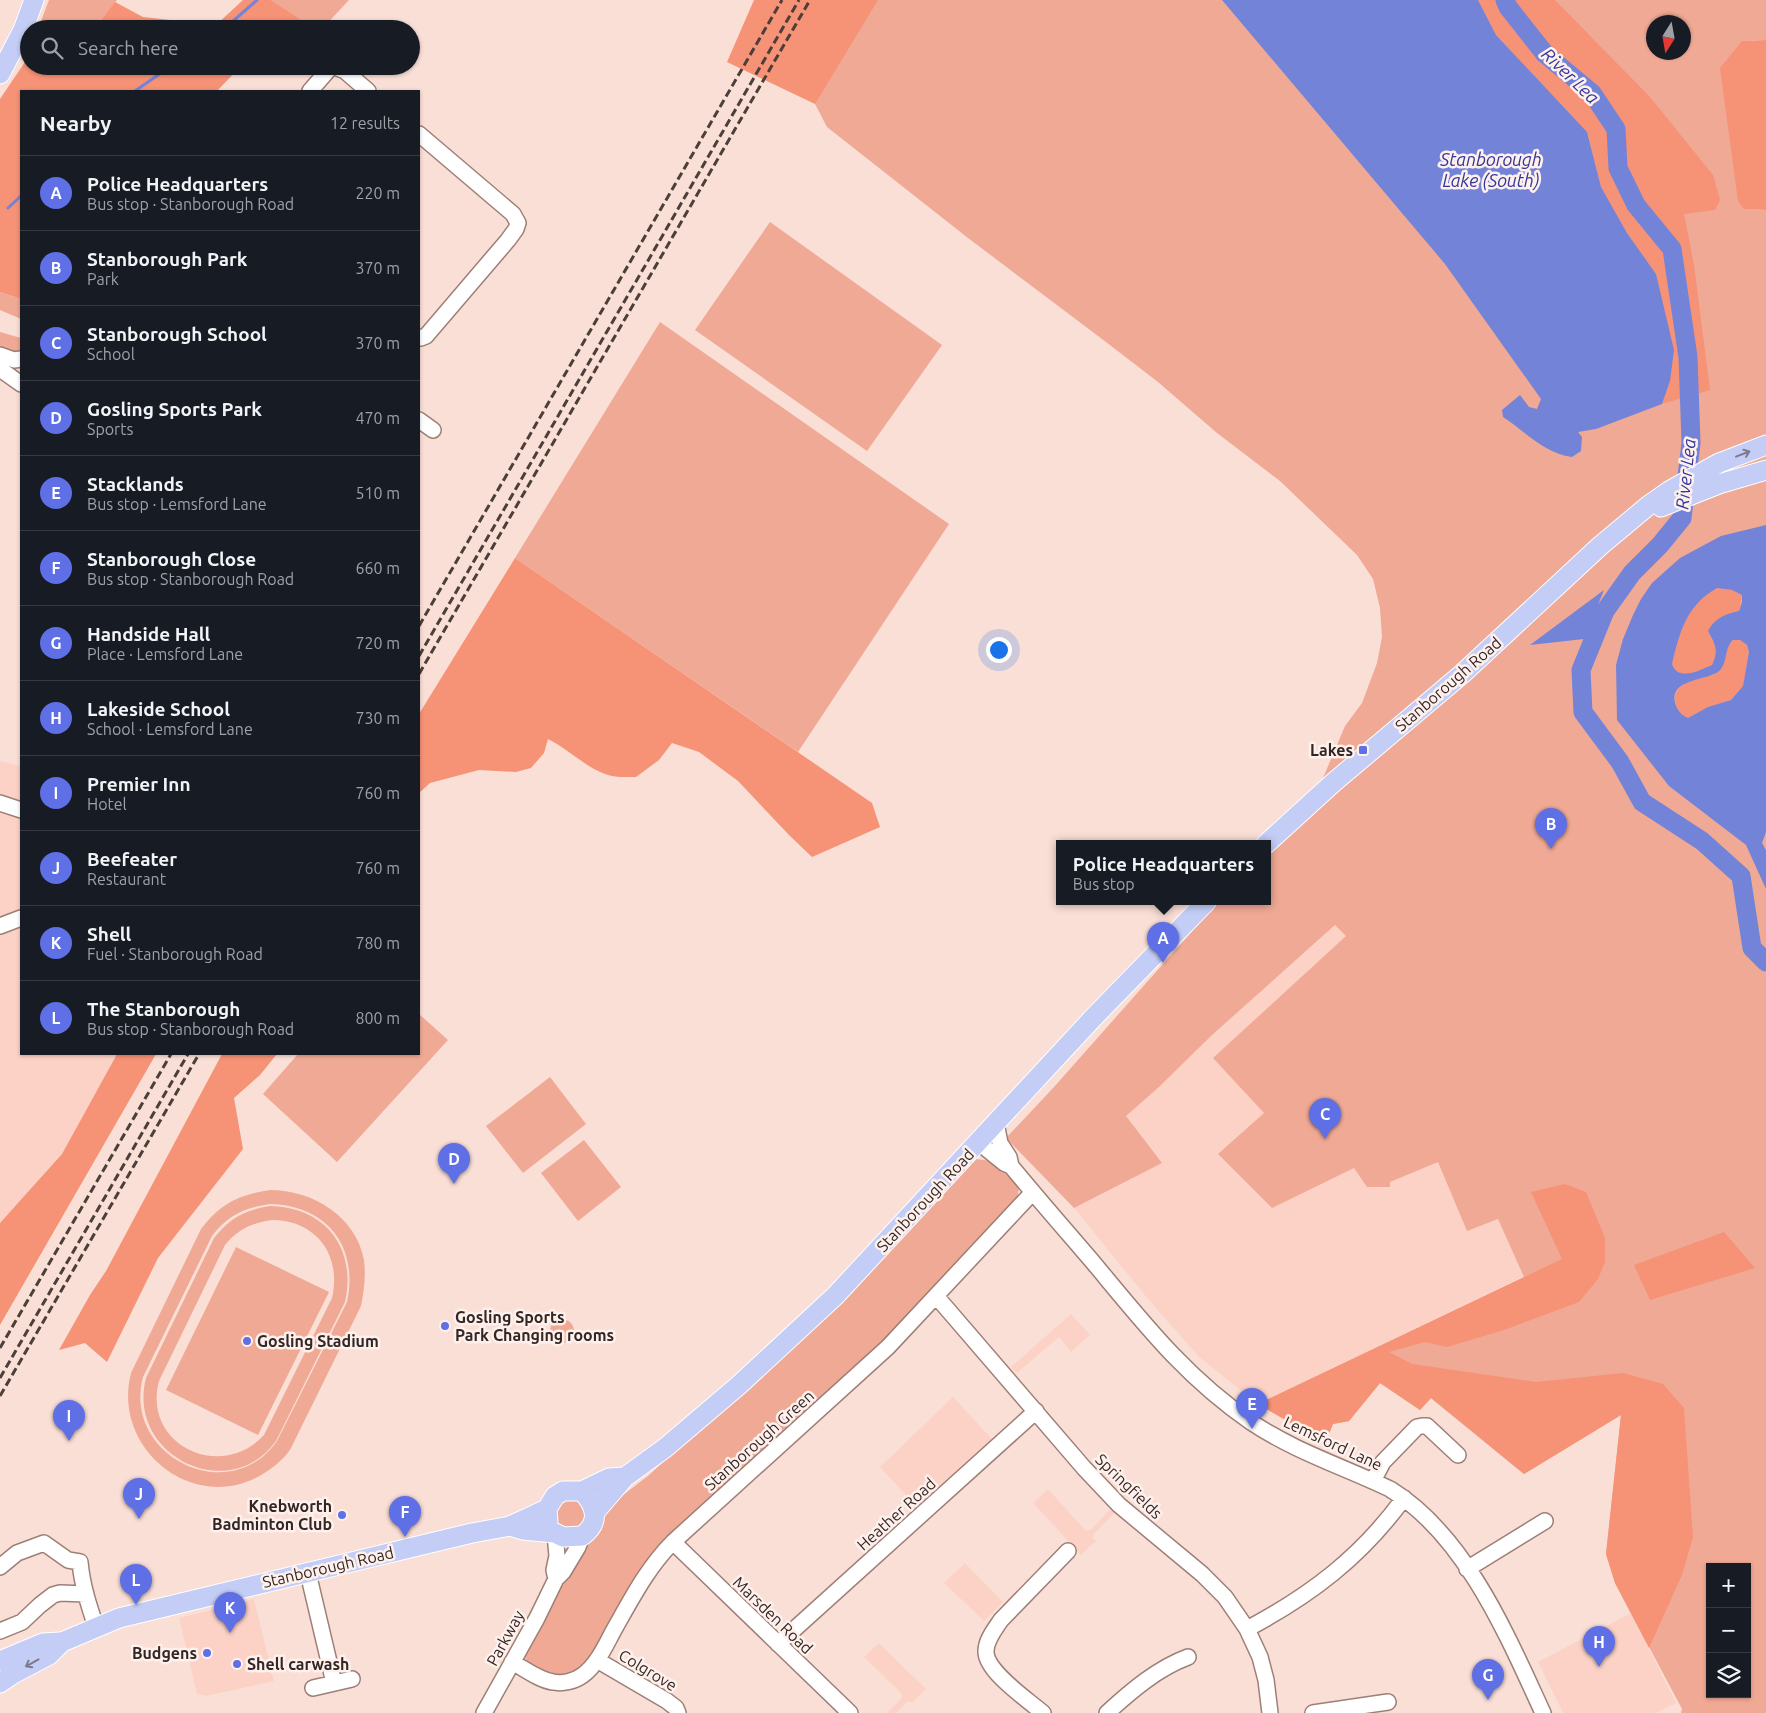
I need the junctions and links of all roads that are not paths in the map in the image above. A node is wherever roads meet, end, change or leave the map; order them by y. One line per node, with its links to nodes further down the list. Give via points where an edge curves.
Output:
1 (34, 0): 2 (main road)
2 (27, 20)
3 (20, 36): 4 (main road)
4 (0, 74)
5 (324, 75): 7 (street)
6 (350, 75): 8 (street)
7 (311, 90)
8 (367, 90)
9 (420, 135): 10 (street, via 513,214 518,227 426,336)
10 (420, 338)
11 (0, 355): 12 (street)
12 (20, 359)
13 (0, 370): 14 (street)
14 (20, 383)
15 (420, 421): 16 (street)
16 (433, 430)
17 (1766, 445): 19 (main road, one-way to 17, via 1719,463)
18 (1766, 470): 19 (main road)
19 (1669, 497): 22 (main road, Stanborough Road, via 1628,522 1462,674)
20 (0, 802): 21 (street)
21 (20, 810)
22 (1270, 840)
23 (1203, 905): 26 (main road, Stanborough Road)
24 (20, 918): 25 (street)
25 (0, 926)
26 (996, 1123): 27 (main road, Stanborough Road); 28 (street, Lemsford Lane)
27 (978, 1142): 28 (street, Lemsford Lane); 33 (main road, Stanborough Road, via 835,1296 739,1385 665,1448)
28 (1010, 1166): 29 (street, Lemsford Lane)
29 (1033, 1192): 30 (street, Stanborough Green); 34 (street, Lemsford Lane, via 1154,1336 1216,1396 1288,1444)
30 (936, 1296): 31 (street, Springfields); 43 (street, Stanborough Green, via 888,1348)
31 (1036, 1410): 51 (street, Springfields, via 1119,1505 1202,1574 1225,1597); 54 (street, Heather Road)
32 (1458, 1455): 34 (street, via 1427,1426 1417,1427 1383,1462)
33 (625, 1477): 35 (main road, Stanborough Road, via 609,1478); 38 (main road, Stanborough Road)
34 (1373, 1481): 36 (street, Lemsford Lane)
35 (582, 1491): 37 (main road, Stanborough Road, via 563,1491 555,1496); 38 (main road)
36 (1404, 1498): 46 (street, Lemsford Lane, via 1439,1530); 51 (street, via 1360,1550 1319,1585)
37 (547, 1509): 40 (main road, Stanborough Road); 41 (main road)
38 (595, 1512): 42 (main road, Stanborough Road, via 591,1526)
39 (1545, 1521): 46 (street)
40 (510, 1526): 41 (main road, Stanborough Road); 47 (main road, Stanborough Road)
41 (555, 1534): 42 (main road, Stanborough Road); 48 (street, Parkway)
42 (582, 1536): 48 (street, Parkway)
43 (672, 1542): 54 (street, Marsden Road); 56 (street, Stanborough Green, via 657,1558)
44 (1068, 1551): 67 (street, via 1001,1620 992,1632 986,1650 987,1661 997,1673)
45 (0, 1567): 49 (street, via 17,1553 44,1543 68,1560 80,1562)
46 (1467, 1569): 71 (street, Lemsford Lane, via 1517,1658)
47 (308, 1573): 50 (main road, Stanborough Road); 61 (street)
48 (556, 1579): 58 (street, Parkway)
49 (86, 1594): 50 (street); 52 (street, via 53,1595 22,1622)
50 (96, 1627): 53 (main road, Stanborough Road)
51 (1247, 1628): 69 (street, Springfields, via 1260,1657)
52 (0, 1631)
53 (62, 1642): 57 (main road, Stanborough Road, via 43,1643); 60 (main road, Stanborough Road, one-way to 60, via 49,1655)
54 (778, 1644): 66 (street, Marsden Road)
55 (1188, 1657): 68 (street, via 1142,1684)
56 (597, 1660): 58 (street, Stanborough Green, via 583,1675 562,1682 546,1680); 65 (street, Colgrove, via 667,1700)
57 (0, 1661)
58 (512, 1662): 64 (street, Parkway)
59 (352, 1679): 61 (street)
60 (0, 1683)
61 (334, 1683): 62 (street)
62 (313, 1688)
63 (1388, 1702): 70 (street)
64 (484, 1713)
65 (678, 1713)
66 (850, 1713)
67 (1042, 1713)
68 (1108, 1713)
69 (1270, 1713)
70 (1313, 1713)
71 (1543, 1713)

